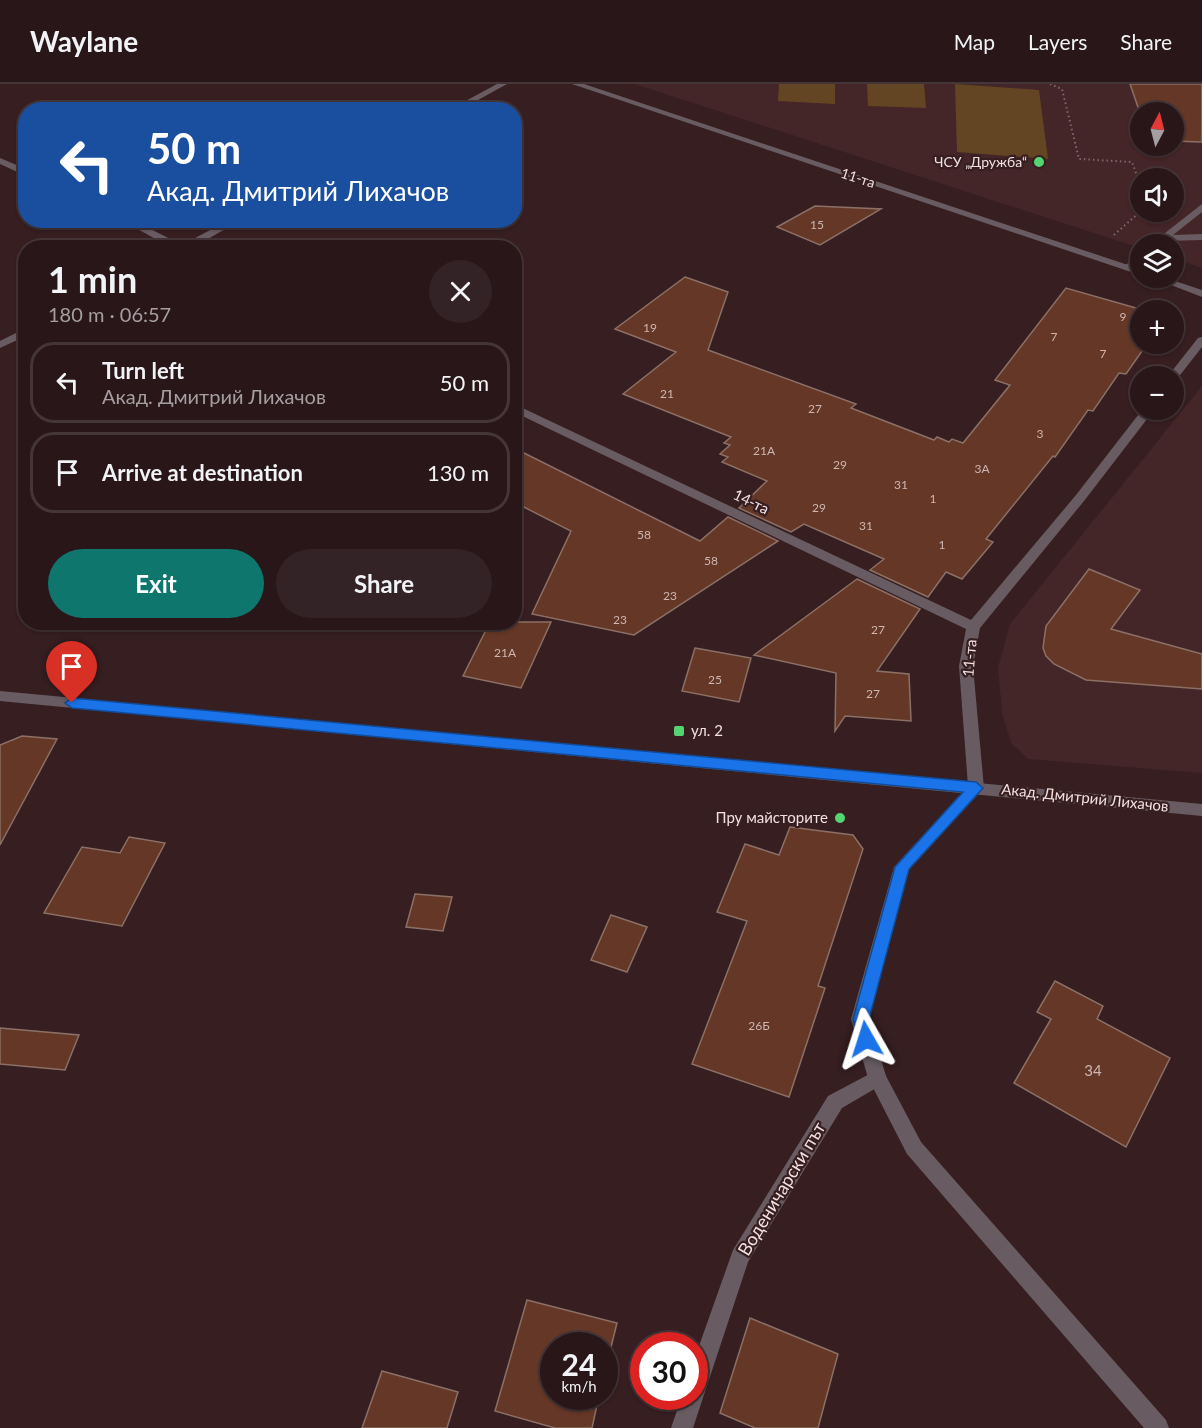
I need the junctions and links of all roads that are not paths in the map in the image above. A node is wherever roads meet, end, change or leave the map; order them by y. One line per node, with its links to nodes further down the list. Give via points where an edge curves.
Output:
1 (503, 84): 3 (street)
2 (576, 84): 14 (street, 11-та)
3 (468, 102)
4 (0, 161): 5 (street)
5 (18, 169)
6 (1202, 207): 9 (street)
7 (141, 228): 12 (street)
8 (221, 228): 13 (street)
9 (1169, 234)
10 (1202, 237): 11 (street)
11 (1184, 239)
12 (165, 240)
13 (198, 240)
14 (1128, 268)
15 (1184, 287): 16 (street)
16 (1202, 294)
17 (18, 336): 19 (street)
18 (1202, 340): 20 (street)
19 (0, 345)
20 (1182, 366)
21 (522, 411): 23 (street, 14-та)
22 (1140, 420): 23 (street, 11-та)
23 (973, 627): 25 (street, 11-та, via 966,666)
24 (0, 697): 25 (street, Акад. Дмитрий Лихачов)
25 (976, 788): 26 (street, Акад. Дмитрий Лихачов); 27 (street, via 902,867 861,1019)
26 (1202, 810)
27 (877, 1078): 28 (street, Воденичарски път, via 835,1102 740,1257); 31 (street, via 914,1148)
28 (708, 1351)
29 (688, 1410): 30 (street)
30 (682, 1428)
31 (1158, 1428)

